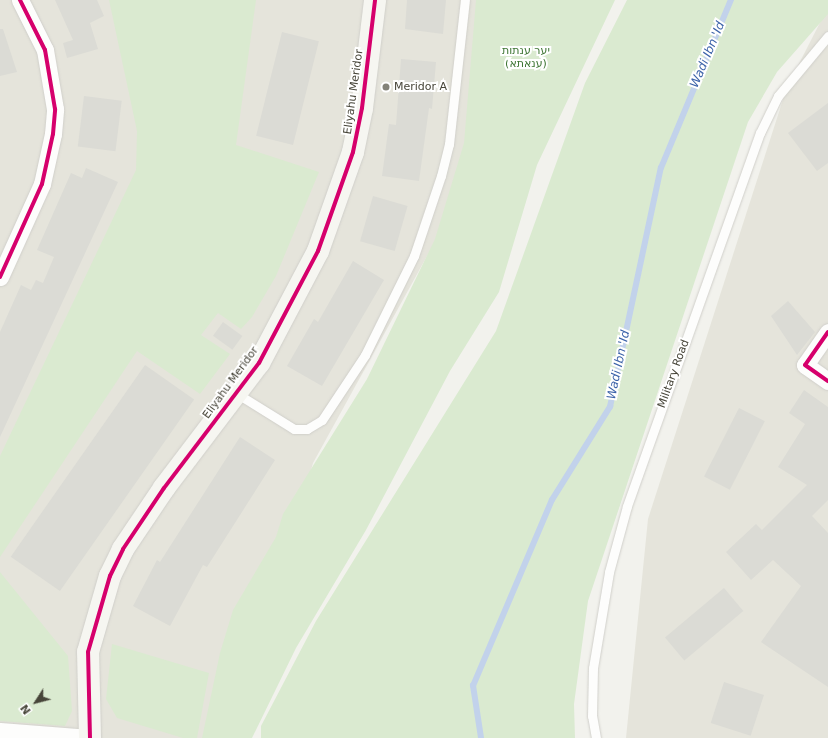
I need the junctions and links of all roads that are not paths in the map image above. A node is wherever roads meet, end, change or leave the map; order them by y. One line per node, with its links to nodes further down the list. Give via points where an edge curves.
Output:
1 (20, 0): 5 (street, via 45,50 55,109 54,134 42,184)
2 (375, 0): 8 (street, Eliyahu Meridor, via 362,108 353,152 337,200 318,251 284,321 259,363)
3 (465, 0): 8 (lane, via 449,144 441,176 414,256 365,355 322,420 306,429 294,429)
4 (828, 36): 11 (lane, Military Road, via 778,96 760,133 627,506 609,572 594,654 592,716)
5 (0, 277)
6 (828, 332): 7 (street, via 804,366)
7 (828, 381)
8 (236, 393): 10 (street, Eliyahu Meridor, via 157,498 123,549 110,576 88,652)
9 (0, 731): 10 (street)
10 (91, 738)
11 (596, 738)

